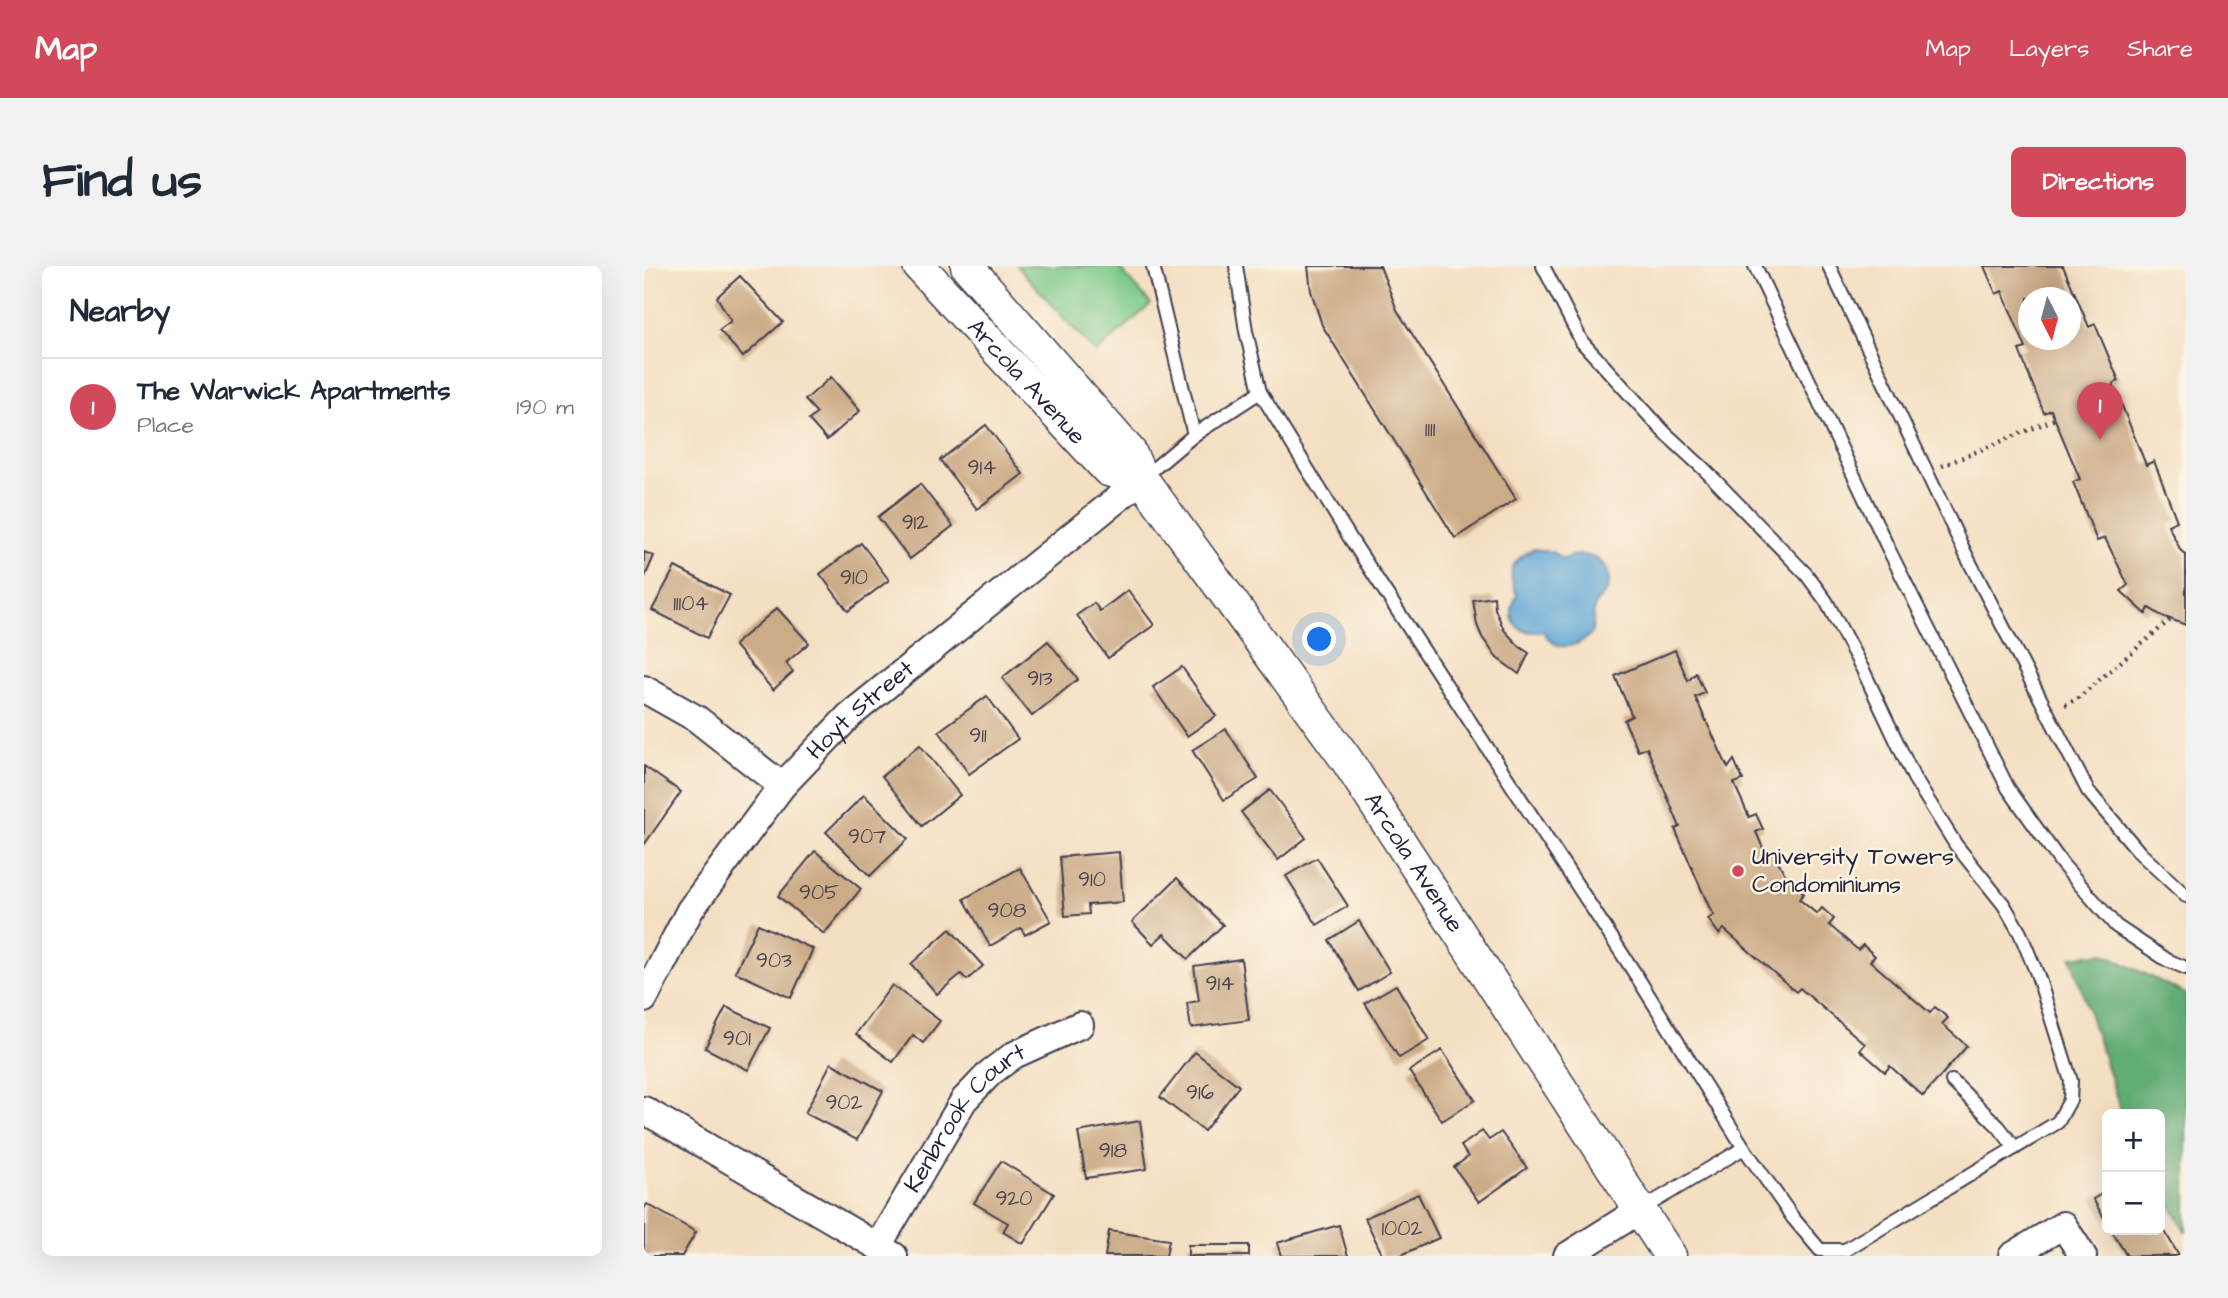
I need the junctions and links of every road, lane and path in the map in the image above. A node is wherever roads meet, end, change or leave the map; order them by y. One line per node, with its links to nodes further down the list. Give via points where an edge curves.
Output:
1 (919, 266): 12 (street, Arcola Avenue, via 1108,470)
2 (967, 266): 12 (street, Arcola Avenue, via 1130,452)
3 (1153, 266): 10 (lane)
4 (1236, 266): 8 (lane)
5 (1543, 266): 24 (lane, via 1582,342 1665,433 1807,574 1863,670 1914,778 2020,933 2039,976 2071,1081 2070,1100 2058,1122)
6 (1755, 266): 18 (lane, via 2008,788 2062,864 2116,926)
7 (1829, 266): 17 (lane, via 1967,557 2088,790 2140,853)
8 (1260, 392): 10 (lane); 23 (lane)
9 (2055, 419): 11 (path)
10 (1194, 435): 12 (lane)
11 (1960, 458)
12 (1142, 479): 16 (street, Hoyt Street, via 850,715); 25 (street, Arcola Avenue, via 1346,759)
13 (2170, 620): 15 (path)
14 (644, 688): 16 (street, via 697,719)
15 (2078, 698)
16 (782, 786): 19 (street, Hoyt Street, via 690,910)
17 (2186, 896)
18 (2186, 968)
19 (644, 999)
20 (1080, 1025): 26 (street, Kenbrook Court, via 1014,1055 964,1100)
21 (1952, 1081): 24 (lane)
22 (644, 1110): 26 (street)
23 (1744, 1148): 24 (lane, via 1820,1250 1845,1250); 25 (lane)
24 (2015, 1148)
25 (1640, 1210): 27 (street); 28 (street, Arcola Avenue)
26 (886, 1251)
27 (1567, 1256)
28 (1670, 1256)
29 (2012, 1256): 30 (street, via 2063,1225)
30 (2083, 1256)

